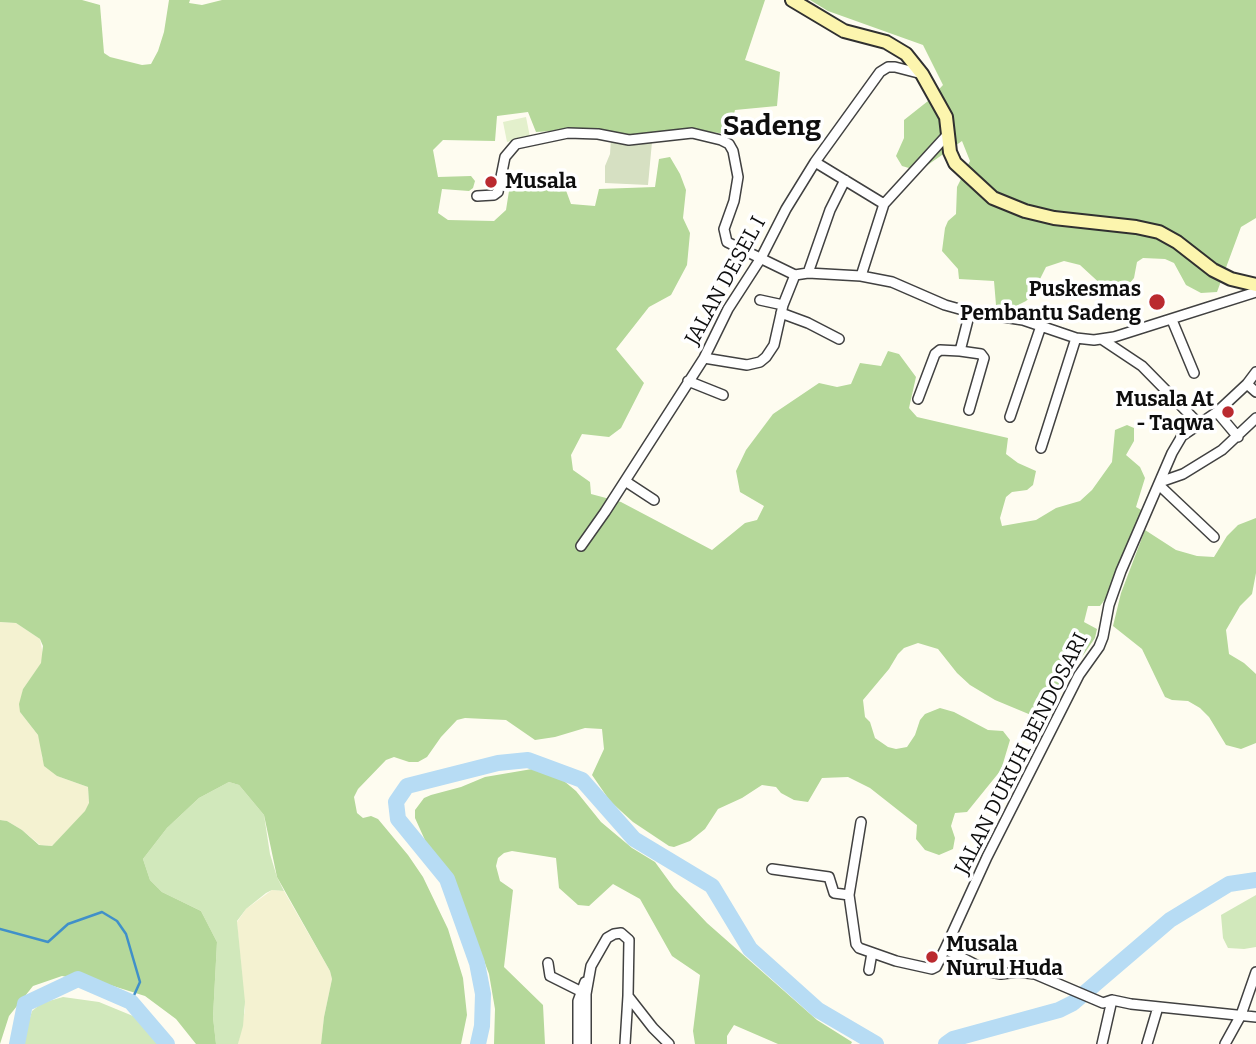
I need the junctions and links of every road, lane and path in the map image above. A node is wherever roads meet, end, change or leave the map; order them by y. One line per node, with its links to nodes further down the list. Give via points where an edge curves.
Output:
1 (792, 0): 2 (main road, via 844,30 897,47)
2 (922, 74): 3 (main road, via 946,117); 4 (street, JALAN DESEL I, via 895,67 880,72)
3 (948, 134): 7 (street); 12 (main road, via 955,163 993,198 1054,218 1159,232 1213,270)
4 (815, 162): 5 (street); 8 (street, JALAN DESEL I)
5 (845, 180): 7 (street); 9 (street)
6 (477, 196): 8 (street, via 498,192 505,157 516,144 568,133 629,140 691,133 721,140 733,151 738,177 724,234 727,242)
7 (884, 204): 11 (street)
8 (761, 258): 10 (street); 23 (street, JALAN DESEL I)
9 (808, 273): 10 (street); 11 (street)
10 (795, 275): 15 (street)
11 (861, 276): 16 (street, via 892,282)
12 (1256, 285)
13 (1256, 292): 17 (street)
14 (760, 300): 15 (street)
15 (782, 309): 20 (street); 23 (street, via 774,345 760,362 737,365)
16 (970, 312): 18 (street); 22 (street)
17 (1172, 320): 21 (street); 25 (street)
18 (1041, 326): 19 (street); 33 (street)
19 (1076, 338): 21 (street); 37 (street)
20 (839, 339)
21 (1103, 340): 35 (street, via 1142,366)
22 (960, 351): 30 (street, via 935,354); 31 (street, via 984,358)
23 (704, 358): 26 (street, JALAN DESEL I)
24 (1256, 372): 27 (street, JALAN DUKUH BENDOSARI)
25 (1194, 373)
26 (688, 381): 29 (street); 38 (street, JALAN DESEL I)
27 (1247, 384): 28 (street); 32 (street, JALAN DUKUH BENDOSARI)
28 (1256, 392)
29 (723, 395)
30 (918, 399)
31 (969, 410)
32 (1217, 412): 35 (street, JALAN DUKUH BENDOSARI); 36 (street)
33 (1010, 416)
34 (1256, 418): 36 (street)
35 (1199, 424): 39 (street, JALAN DUKUH BENDOSARI, via 1182,436)
36 (1238, 437): 39 (street, via 1201,464)
37 (1041, 448)
38 (625, 481): 40 (street); 42 (street, JALAN DESEL I)
39 (1160, 483): 41 (street); 46 (street, JALAN DUKUH BENDOSARI, via 1121,571 1099,647 1073,686)
40 (654, 500)
41 (1214, 537)
42 (581, 546)
43 (861, 822): 45 (street)
44 (772, 869): 45 (street, via 830,877 834,893)
45 (849, 895): 47 (street, via 856,944)
46 (945, 949): 47 (street, JALAN DUKUH BENDOSARI, via 934,969); 54 (street, via 990,972 1035,974)
47 (872, 953): 49 (street)
48 (548, 963): 52 (street, via 550,976)
49 (869, 970)
50 (1256, 972): 56 (street)
51 (588, 978): 52 (street); 53 (street, via 601,945 614,934 624,934 628,940); 59 (street)
52 (580, 991): 58 (street)
53 (628, 996): 60 (street); 61 (street)
54 (1107, 1001): 55 (street); 62 (street)
55 (1158, 1007): 56 (street); 63 (street)
56 (1241, 1015): 57 (street); 64 (street)
57 (1256, 1017)
58 (578, 1044)
59 (586, 1044)
60 (625, 1044)
61 (669, 1044)
62 (1102, 1044)
63 (1147, 1044)
64 (1225, 1044)

